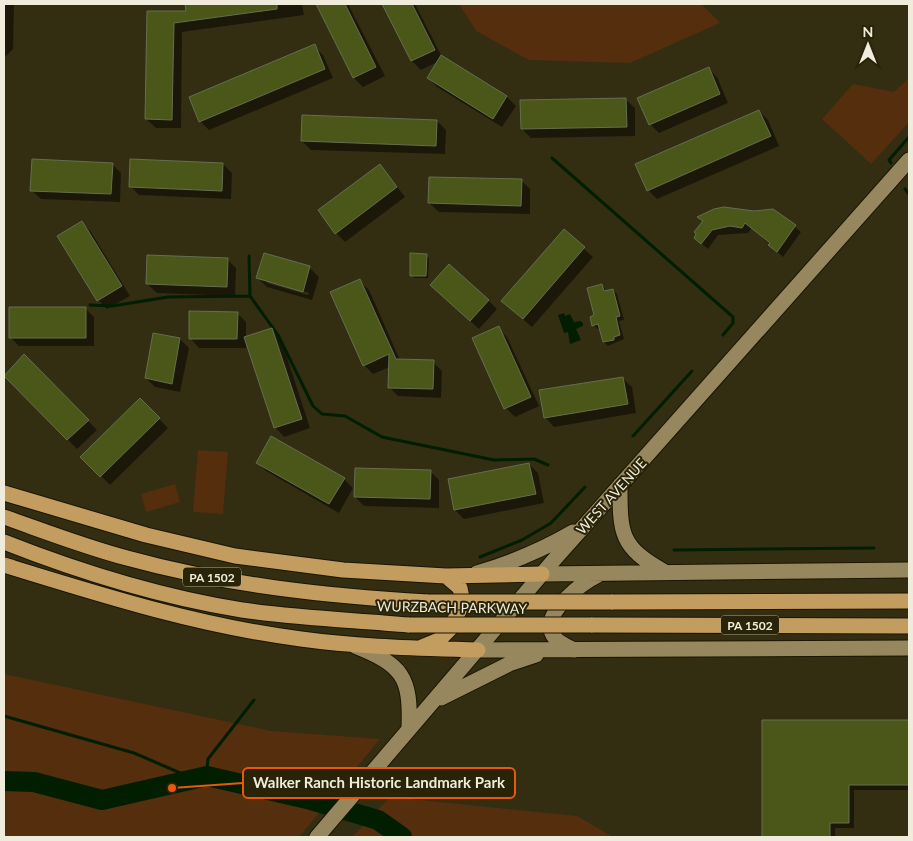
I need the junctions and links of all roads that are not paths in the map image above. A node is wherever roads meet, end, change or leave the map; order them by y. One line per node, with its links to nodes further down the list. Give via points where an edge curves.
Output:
1 (909, 160): 2 (main road, WEST AVENUE)
2 (620, 486): 5 (main road, WEST AVENUE); 9 (main road, via 620,517 629,547 643,560)
3 (4, 493): 12 (highway, via 146,535 235,556 343,570)
4 (4, 518): 15 (highway, WURZBACH PARKWAY / PA 1502, bridge, via 126,558 279,590 324,595 428,602)
5 (583, 527): 10 (main road, WEST AVENUE); 13 (main road, via 545,548)
6 (4, 542): 17 (highway, WURZBACH PARKWAY / PA 1502, bridge, via 62,565 168,594 241,609 409,624)
7 (4, 565): 18 (highway, via 115,599 213,623)
8 (909, 570): 9 (main road)
9 (667, 572): 11 (main road)
10 (542, 574): 11 (main road); 13 (highway); 21 (main road, WEST AVENUE)
11 (599, 575): 23 (main road, via 575,589 551,618 550,630 555,638)
12 (446, 576): 13 (highway); 19 (highway, via 460,588 463,603 450,629)
13 (467, 576)
14 (909, 594): 15 (highway)
15 (870, 600): 16 (highway, WURZBACH PARKWAY / PA 1502)
16 (909, 601)
17 (909, 626)
18 (351, 645): 19 (highway); 25 (main road, via 382,657 399,672 407,686 410,701)
19 (418, 648): 21 (highway)
20 (909, 648): 23 (main road)
21 (478, 650): 22 (main road); 24 (main road, WEST AVENUE)
22 (549, 650): 23 (main road); 24 (main road, via 509,664)
23 (574, 650)
24 (431, 703): 25 (main road, WEST AVENUE)
25 (409, 728): 26 (main road, WEST AVENUE)
26 (318, 837)

